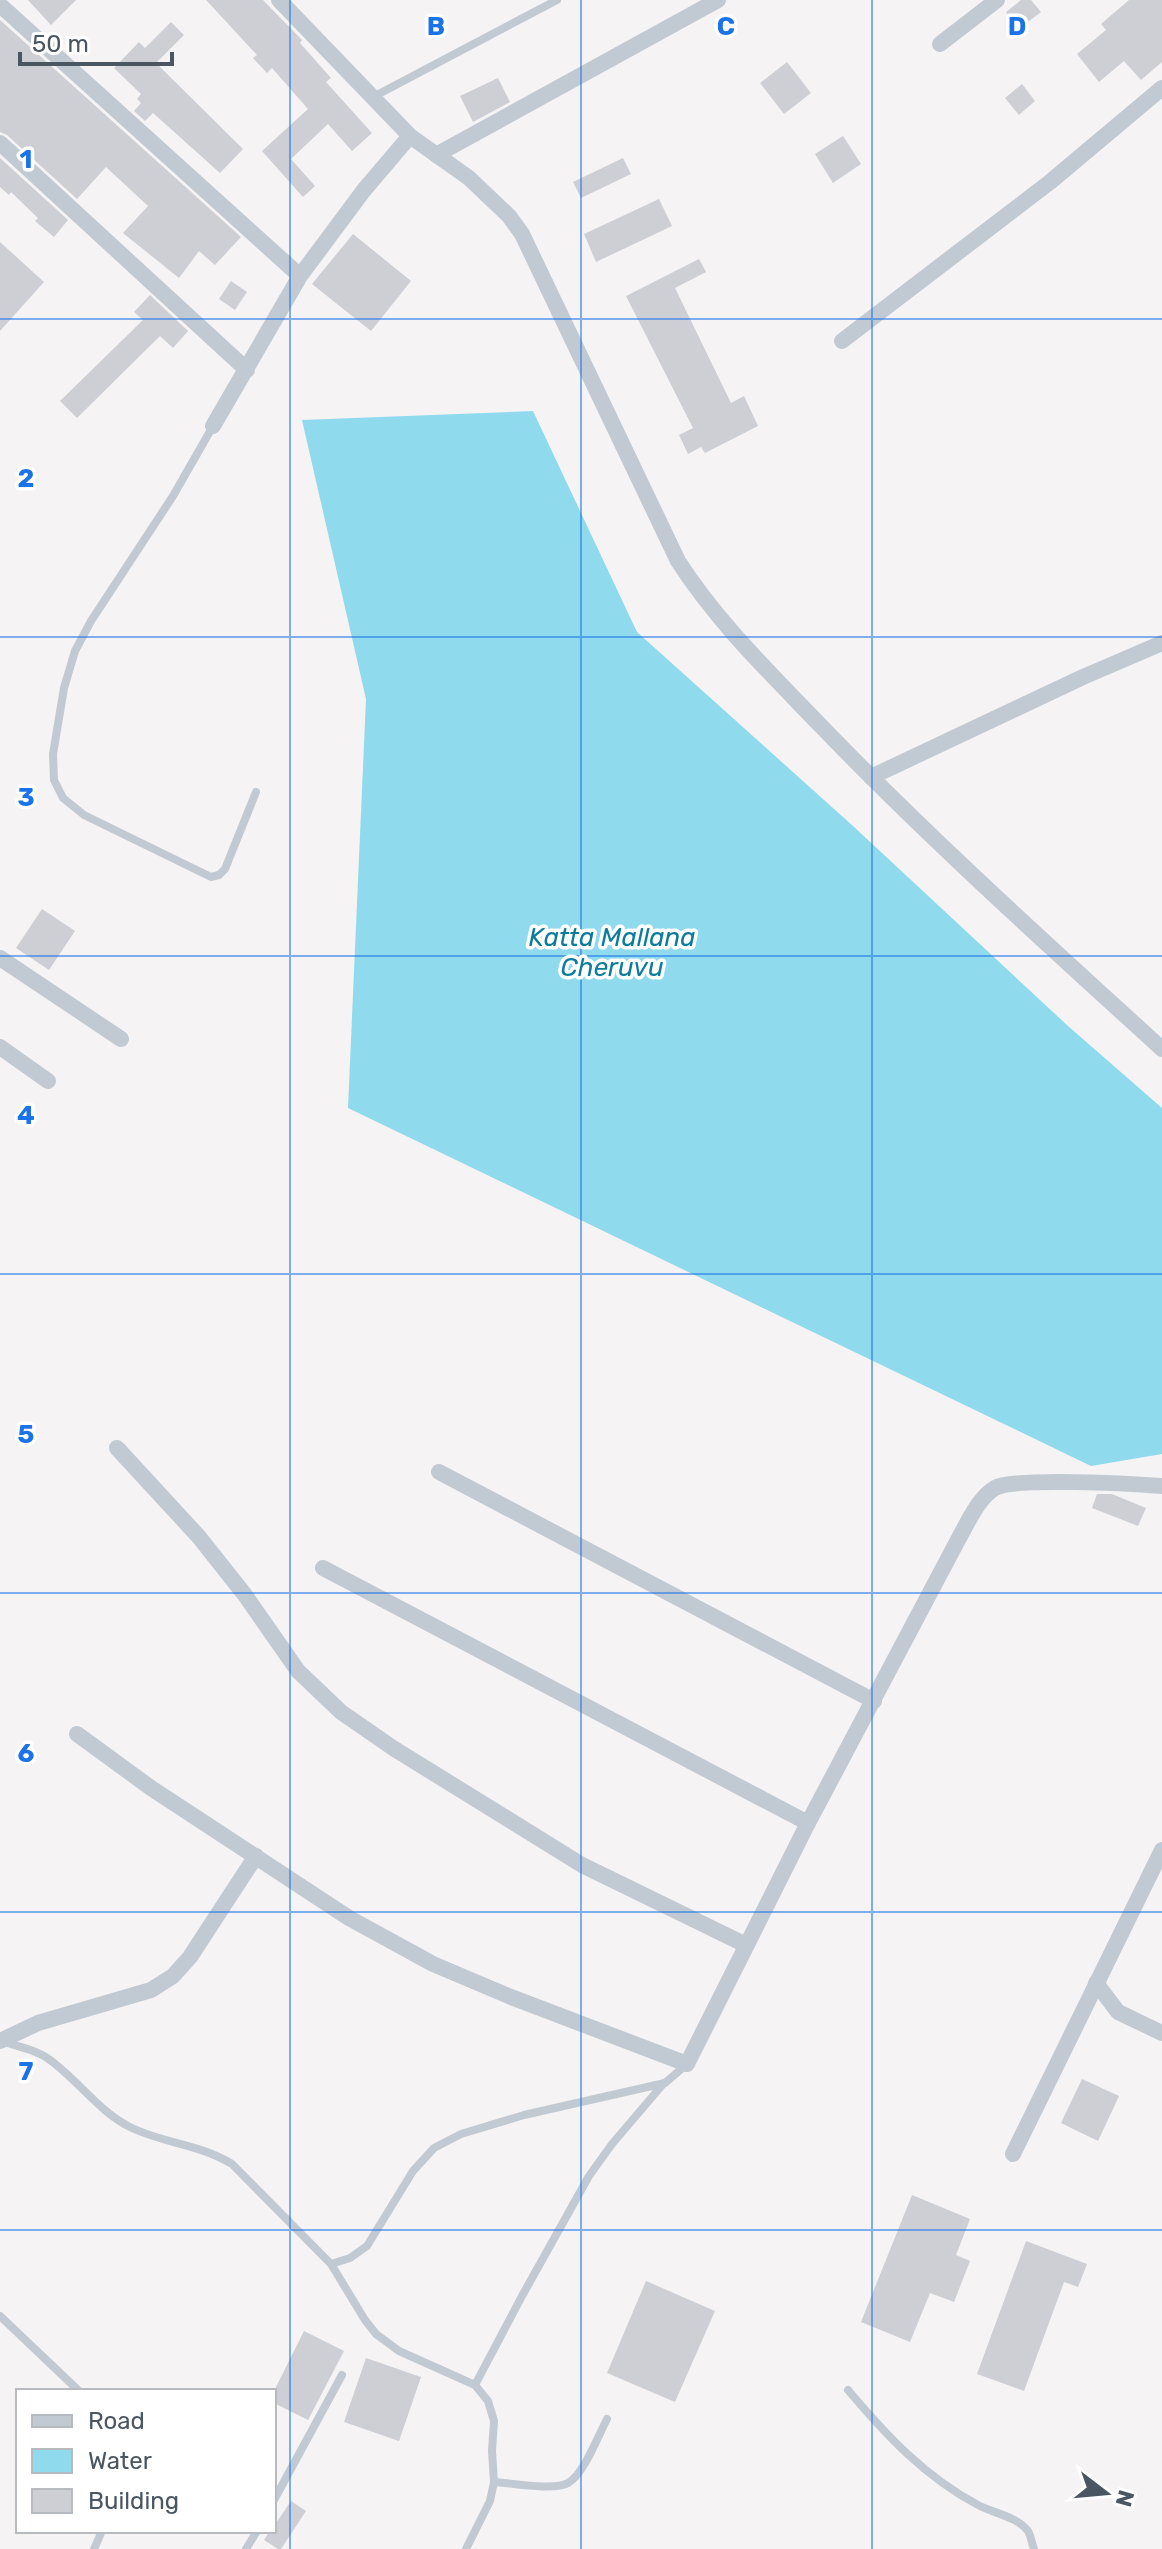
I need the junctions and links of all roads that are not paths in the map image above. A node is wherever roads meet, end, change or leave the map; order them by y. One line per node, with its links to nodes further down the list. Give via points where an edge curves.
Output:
1 (279, 0): 8 (street)
2 (557, 0): 8 (lane)
3 (718, 0): 11 (street)
4 (997, 0): 6 (street)
5 (0, 5): 12 (street)
6 (940, 44)
7 (1162, 88): 13 (street, via 1050,182)
8 (373, 97): 9 (street)
9 (410, 136): 11 (street); 12 (street)
10 (0, 143): 14 (street)
11 (436, 155): 17 (street, via 480,188 522,234 678,561 700,596)
12 (300, 276): 14 (street)
13 (842, 341)
14 (247, 370): 15 (street)
15 (213, 426): 18 (lane, via 75,651 53,754 54,780 63,798 84,815 211,877 225,869)
16 (1162, 643): 17 (street)
17 (871, 777): 22 (street)
18 (256, 792)
19 (0, 958): 20 (street)
20 (121, 1039)
21 (0, 1047): 23 (street)
22 (1162, 1049)
23 (48, 1081)
24 (117, 1448): 33 (street, via 199,1537 298,1671 341,1712 582,1865)
25 (439, 1472): 28 (street)
26 (1162, 1486): 28 (street, via 1023,1482 995,1487 959,1538)
27 (323, 1568): 30 (street)
28 (874, 1701): 30 (street)
29 (77, 1734): 32 (street)
30 (808, 1823): 33 (street)
31 (1162, 1850): 34 (street)
32 (256, 1856): 36 (street, via 173,1976 151,1990 38,2023); 37 (street, via 349,1918 433,1964)
33 (746, 1945): 37 (street)
34 (1096, 1983): 35 (street, via 1118,2012); 39 (street)
35 (1162, 2033)
36 (0, 2041): 40 (lane, via 49,2059 131,2128 214,2153 232,2164)
37 (687, 2064): 38 (lane)
38 (665, 2083): 40 (lane, via 524,2115 434,2148 413,2171 367,2246); 43 (lane, via 589,2176)
39 (1013, 2154)
40 (331, 2264): 43 (lane, via 376,2334 399,2351)
41 (0, 2316): 44 (lane)
42 (342, 2375): 48 (lane)
43 (475, 2385): 47 (lane, via 488,2401 494,2421)
44 (77, 2389)
45 (848, 2390): 52 (lane, via 922,2468 1027,2530)
46 (607, 2419): 47 (lane, via 579,2474 568,2483)
47 (494, 2482): 51 (lane)
48 (276, 2496)
49 (252, 2533): 50 (lane)
50 (246, 2549)
51 (466, 2549)
52 (1034, 2549)

